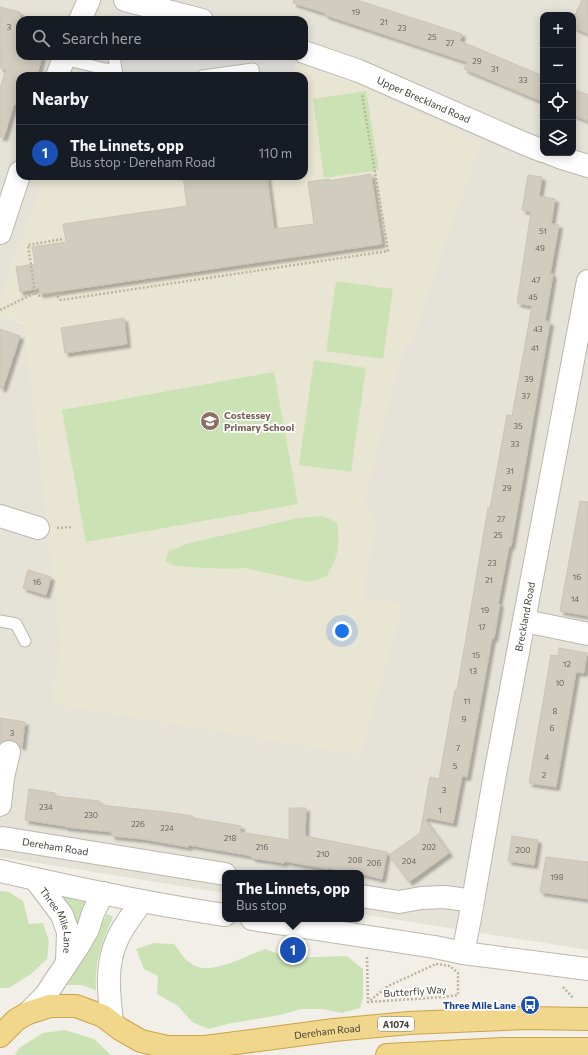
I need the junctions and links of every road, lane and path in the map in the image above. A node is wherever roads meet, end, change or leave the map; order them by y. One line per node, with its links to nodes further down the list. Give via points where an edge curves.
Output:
1 (89, 0): 3 (street)
2 (125, 0): 4 (street)
3 (82, 16)
4 (187, 16)
5 (308, 53): 13 (street, Upper Breckland Road, via 359,71)
6 (114, 60): 9 (lane)
7 (62, 64): 8 (lane)
8 (113, 72)
9 (116, 72)
10 (231, 72): 11 (lane, via 253,69)
11 (253, 72)
12 (361, 90): 23 (path, via 388,251 61,300)
13 (540, 150)
14 (557, 156): 15 (street)
15 (588, 166)
16 (17, 180): 17 (street)
17 (3, 211): 18 (street)
18 (0, 233)
19 (63, 239): 21 (path, via 28,245)
20 (588, 281): 28 (street, Breckland Road)
21 (36, 293): 23 (path, via 40,296); 24 (path)
22 (68, 293): 23 (path)
23 (55, 294)
24 (0, 310)
25 (0, 516): 26 (street)
26 (38, 528)
27 (0, 621): 30 (lane, via 16,624)
28 (525, 621): 29 (street); 41 (street, Breckland Road)
29 (588, 634)
30 (25, 641)
31 (9, 752): 32 (street)
32 (2, 777): 33 (street)
33 (0, 805)
34 (4, 838): 36 (street, Dereham Road)
35 (0, 871): 37 (street, Three Mile Lane)
36 (222, 874)
37 (35, 879): 38 (street, Three Mile Lane); 46 (street, Three Mile Lane, via 62,915 68,932)
38 (103, 893): 40 (street); 46 (street, Dereham Road, via 88,929)
39 (364, 896): 41 (street, via 399,902 444,897)
40 (142, 901): 42 (street); 52 (street, via 124,926 112,956 108,980)
41 (473, 901): 45 (street, Breckland Road)
42 (222, 915)
43 (275, 922): 44 (street)
44 (365, 937): 45 (street); 49 (path, Butterfly Way)
45 (463, 953): 47 (street)
46 (66, 964): 50 (street, Dereham Road, via 45,996)
47 (581, 968): 48 (street)
48 (588, 983)
49 (368, 1002): 49 (path, Butterfly Way, via 388,986 436,964 450,966 458,973 458,995)
50 (15, 1016): 52 (highway, Dereham Road, via 50,1006 76,1006 103,1016); 53 (highway, Dereham Road)
51 (588, 1019): 52 (highway, Dereham Road / A1074, via 525,1018 409,1023 206,1047 168,1047 141,1041)
52 (116, 1026): 55 (highway)
53 (0, 1036)
54 (588, 1049): 56 (highway, via 503,1049)
55 (136, 1055)
56 (387, 1055)

